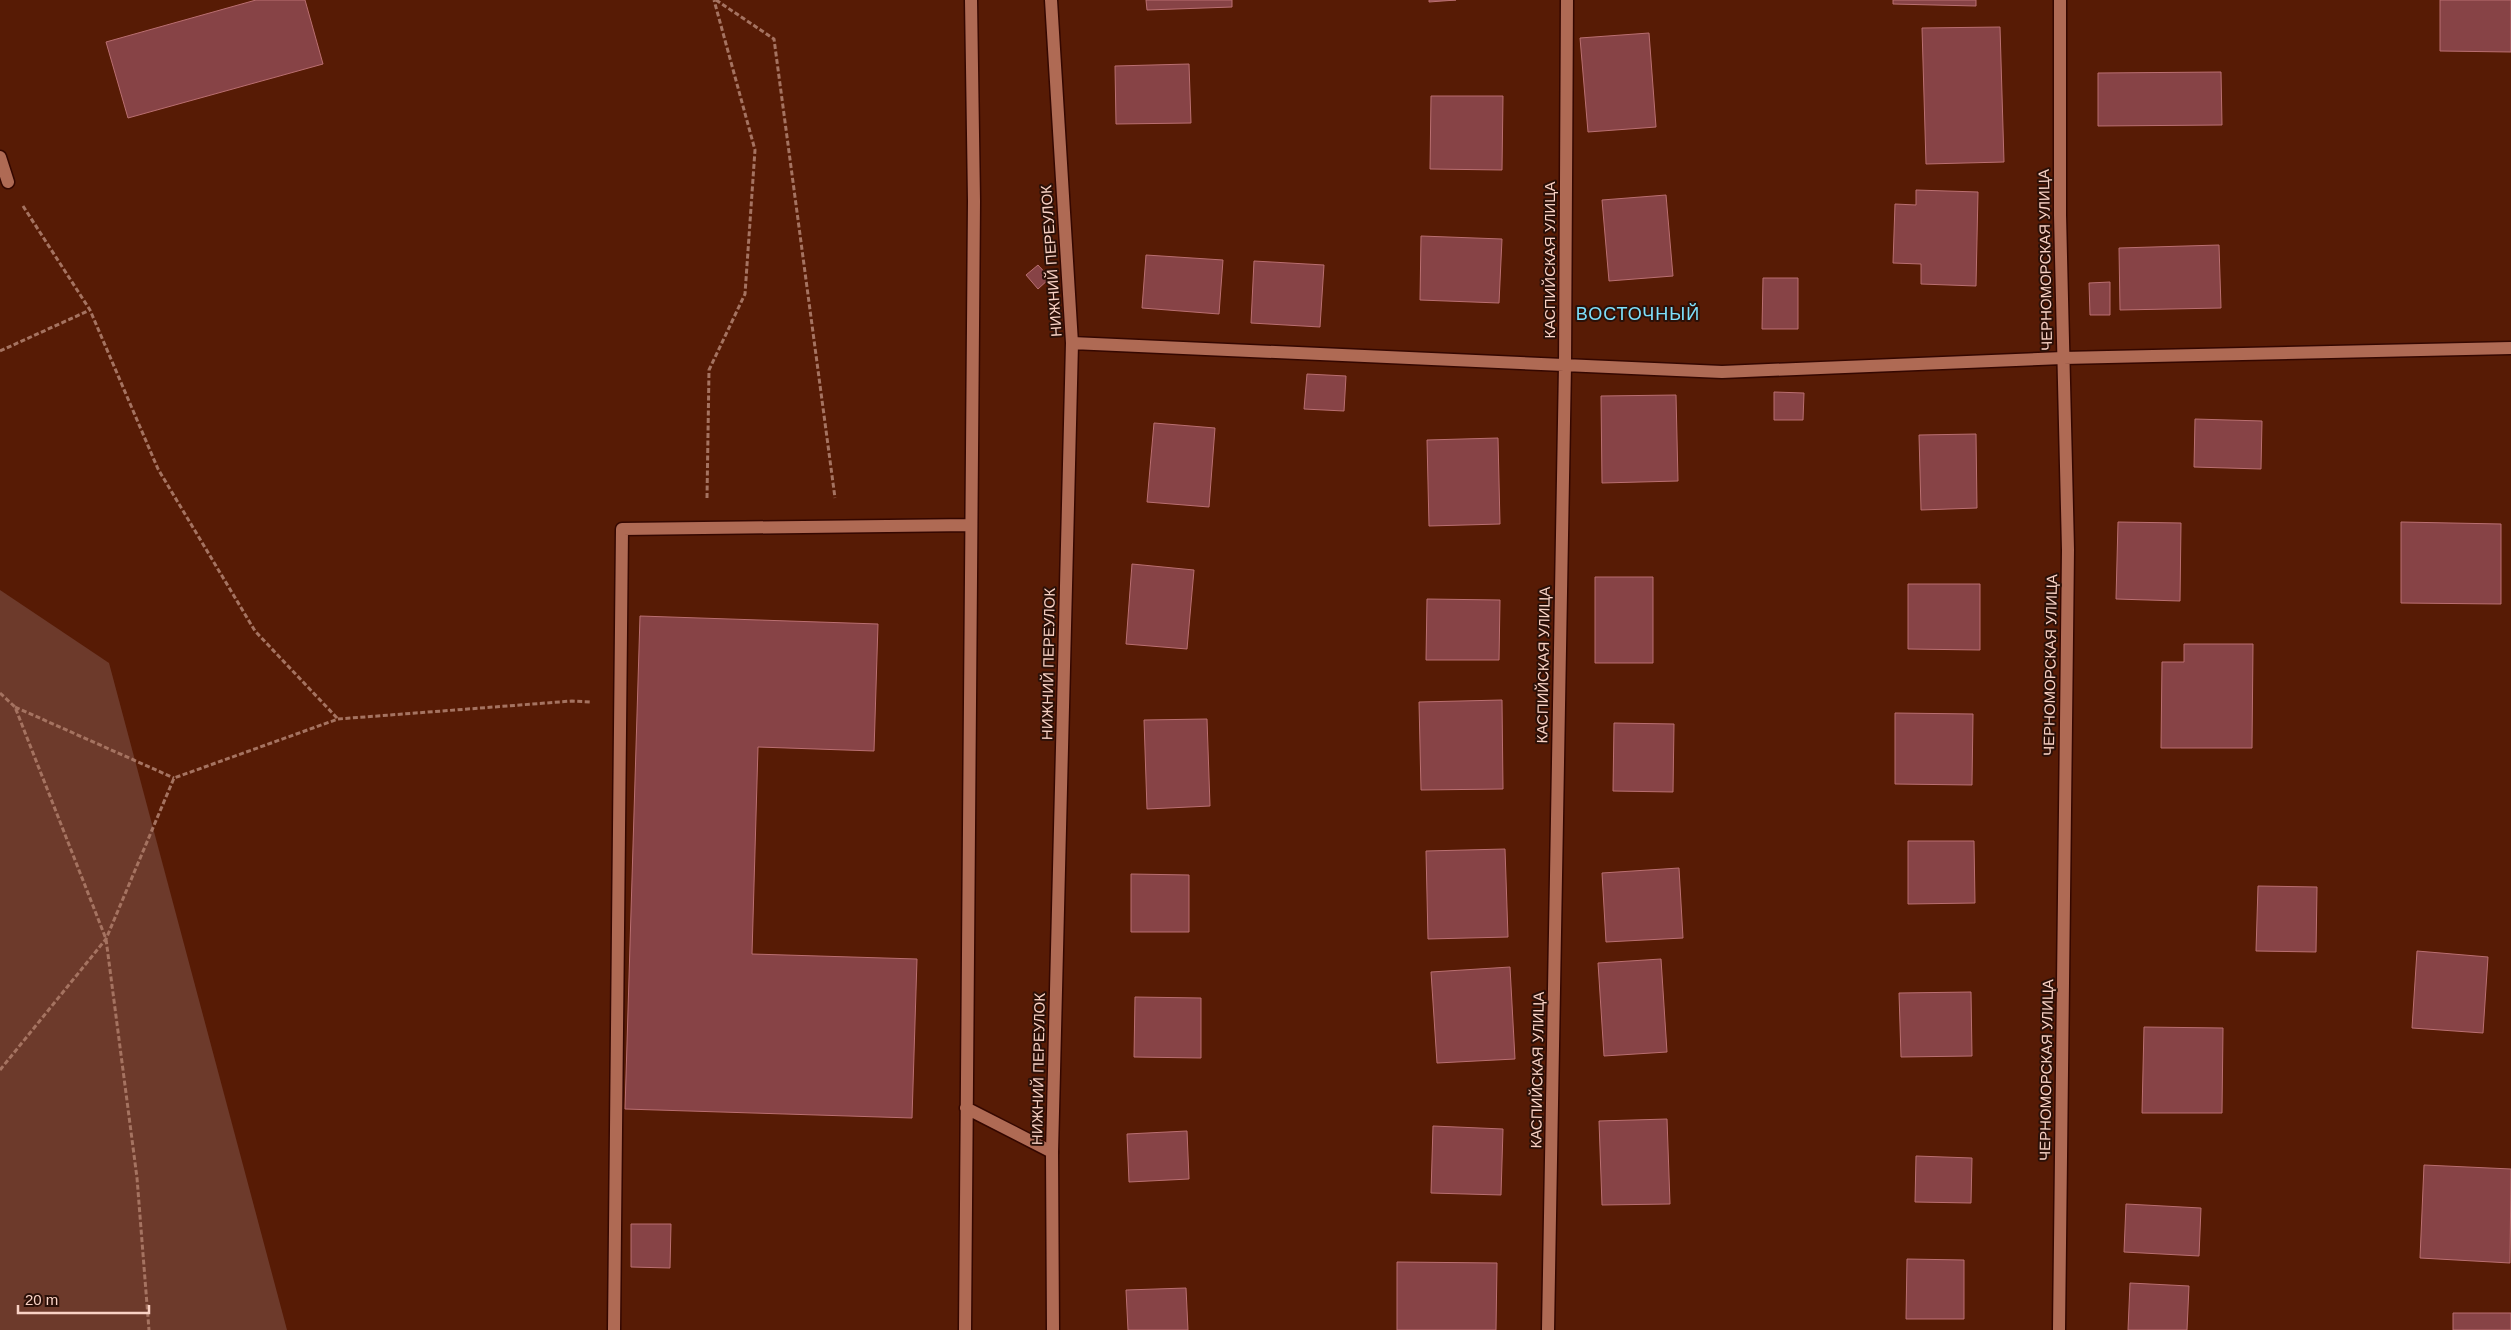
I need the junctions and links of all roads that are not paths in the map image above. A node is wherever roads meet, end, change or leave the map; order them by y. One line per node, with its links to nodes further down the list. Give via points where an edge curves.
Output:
1 (971, 0): 11 (street, via 974,201)
2 (1051, 0): 7 (street, НИЖНИЙ ПЕРЕУЛОК)
3 (1567, 0): 10 (street, КАСПИЙСКАЯ УЛИЦА)
4 (2060, 0): 9 (street, ЧЕРНОМОРСКАЯ УЛИЦА)
5 (0, 157): 6 (street)
6 (8, 182)
7 (1072, 343): 10 (street); 13 (street, НИЖНИЙ ПЕРЕУЛОК)
8 (2511, 348): 9 (street)
9 (2063, 358): 10 (street, via 1722,372); 18 (street, ЧЕРНОМОРСКАЯ УЛИЦА, via 2068,550)
10 (1564, 365): 17 (street, КАСПИЙСКАЯ УЛИЦА)
11 (971, 525): 12 (street); 14 (street, via 622,529)
12 (966, 1108): 13 (street); 15 (street)
13 (1052, 1152): 16 (street, НИЖНИЙ ПЕРЕУЛОК)
14 (614, 1330)
15 (965, 1330)
16 (1052, 1330)
17 (1548, 1330)
18 (2059, 1330)

